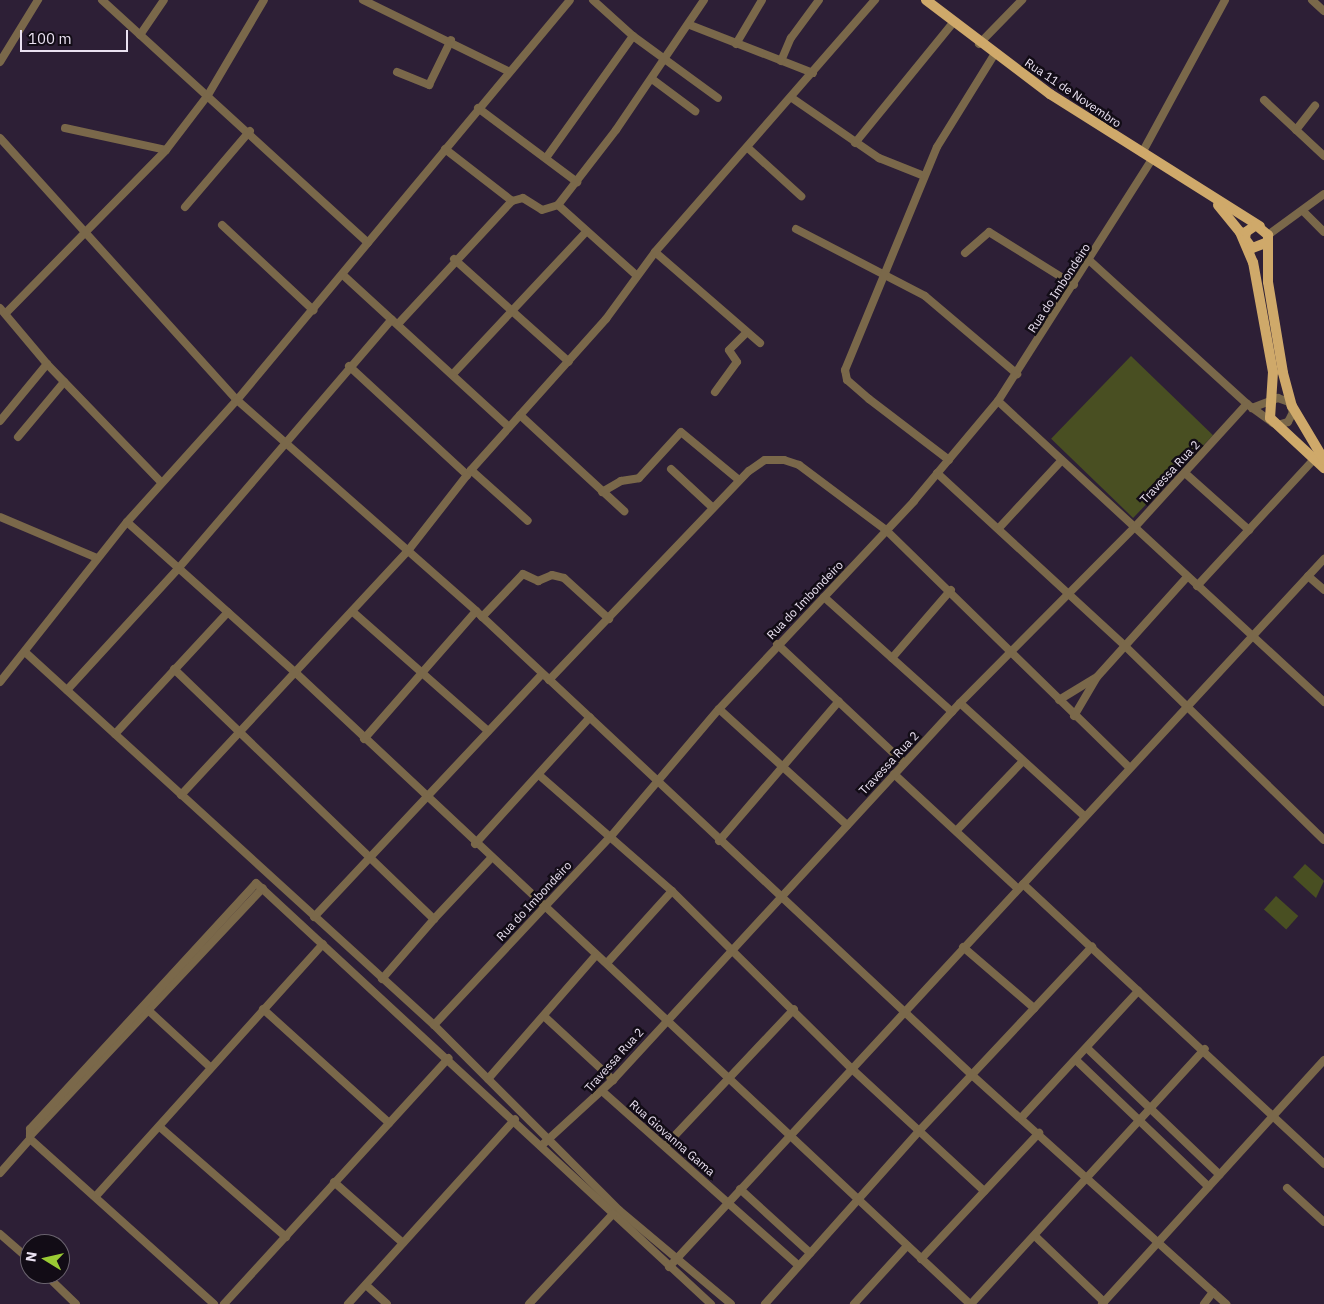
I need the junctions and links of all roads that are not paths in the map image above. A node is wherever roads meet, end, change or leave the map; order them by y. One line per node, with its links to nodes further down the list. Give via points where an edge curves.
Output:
1 (38, 0): 27 (street)
2 (102, 0): 19 (street)
3 (164, 0): 19 (street)
4 (363, 0): 21 (street)
5 (570, 0): 28 (street)
6 (594, 0): 20 (street)
7 (704, 0): 18 (street)
8 (762, 0): 22 (street)
9 (819, 0): 26 (street, via 790,38)
10 (875, 0): 30 (street)
11 (926, 0): 17 (main road, Rua 11 de Novembro)
12 (1022, 0): 23 (street)
13 (1225, 0): 47 (street)
14 (1312, 0): 16 (street)
15 (262, 1): 32 (street)
16 (1324, 11)
17 (954, 23): 23 (main road, Rua 11 de Novembro); 43 (street)
18 (690, 25): 22 (street); 25 (street)
19 (140, 35): 32 (street)
20 (633, 36): 25 (street); 49 (street)
21 (451, 40): 28 (street); 29 (street, via 429,85)
22 (736, 44): 26 (street)
23 (979, 44): 24 (main road, Rua 11 de Novembro)
24 (994, 55): 47 (main road, Rua 11 de Novembro); 51 (street, via 951,120)
25 (666, 59): 31 (street); 33 (street)
26 (781, 61): 30 (street)
27 (0, 62)
28 (508, 71): 37 (street)
29 (397, 72)
30 (813, 73): 34 (street)
31 (652, 79): 38 (street); 52 (street)
32 (208, 95): 41 (street); 46 (street)
33 (718, 98)
34 (792, 98): 43 (street); 44 (street)
35 (1264, 100): 40 (street)
36 (1315, 106): 40 (street)
37 (478, 108): 45 (street); 49 (street)
38 (695, 111)
39 (65, 128): 46 (street)
40 (1296, 130): 48 (street)
41 (250, 132): 58 (street); 67 (street)
42 (0, 138): 65 (street)
43 (855, 143): 51 (street)
44 (748, 148): 54 (street); 69 (street)
45 (445, 149): 56 (street); 67 (street)
46 (166, 150): 65 (street)
47 (1142, 153): 50 (main road, Rua 11 de Novembro)
48 (1324, 156)
49 (546, 158): 52 (street)
50 (1152, 160): 55 (main road, Rua 11 de Novembro); 72 (street, Rua do Imbondeiro)
51 (924, 176): 74 (street)
52 (576, 182): 57 (street)
53 (1324, 194): 59 (street)
54 (801, 196)
55 (1213, 199): 61 (main road, Rua 11 de Novembro); 68 (main road, Rua 11 de Novembro)
56 (512, 200): 57 (street, via 523,198 542,210); 71 (street)
57 (558, 205): 63 (street)
58 (185, 207)
59 (1304, 212): 64 (street); 66 (street)
60 (222, 225): 77 (street)
61 (1260, 226): 66 (main road, Rua 11 de Novembro); 68 (main road, via 1249,228)
62 (796, 229): 74 (street)
63 (586, 232): 75 (street); 79 (street)
64 (1324, 232)
65 (87, 235): 78 (street); 90 (street)
66 (1268, 238): 68 (main road, via 1260,249); 94 (main road, via 1268,282)
67 (368, 243): 73 (street)
68 (1247, 243): 92 (main road, Rua 11 de Novembro, via 1270,355)
69 (655, 252): 75 (street); 81 (street)
70 (965, 253): 76 (street, via 989,232)
71 (454, 259): 79 (street); 80 (street)
72 (1090, 261): 76 (street, Rua do Imbondeiro); 93 (street)
73 (343, 275): 77 (street); 80 (street)
74 (883, 275): 87 (street, via 941,306); 101 (street, via 851,348 845,375)
75 (637, 276): 83 (street)
76 (1074, 285): 87 (street, Rua do Imbondeiro)
77 (313, 310): 90 (street)
78 (3, 311): 84 (street)
79 (515, 311): 83 (street); 86 (street)
80 (395, 321): 85 (street); 86 (street)
81 (747, 332): 82 (street); 89 (street, via 730,350 736,364)
82 (760, 343)
83 (569, 362): 95 (street)
84 (46, 364): 88 (street); 96 (street)
85 (349, 366): 100 (street); 106 (street)
86 (453, 374): 98 (street)
87 (1017, 374): 91 (street, Rua do Imbondeiro)
88 (64, 382): 99 (street); 110 (street)
89 (715, 392)
90 (237, 400): 100 (street); 110 (street)
91 (998, 401): 101 (street, Rua do Imbondeiro); 102 (street)
92 (1271, 401): 93 (street); 94 (street, via 1283,399); 97 (main road, Rua 11 de Novembro)
93 (1249, 406): 97 (street); 107 (street, Travessa Rua 2)
94 (1292, 406): 97 (street, via 1288,422); 103 (main road)
95 (520, 415): 98 (street); 111 (street)
96 (0, 421)
97 (1273, 423): 103 (main road)
98 (509, 427): 106 (street)
99 (18, 437)
100 (285, 445): 121 (street); 124 (street)
101 (949, 460): 108 (street, Rua do Imbondeiro)
102 (1061, 460): 117 (street); 118 (street)
103 (1319, 460): 104 (main road); 120 (street)
104 (1324, 468)
105 (671, 469): 112 (street)
106 (469, 473): 115 (street); 121 (street)
107 (1185, 473): 118 (street, Travessa Rua 2); 120 (street)
108 (937, 474): 117 (street); 119 (street, Rua do Imbondeiro)
109 (739, 480): 111 (street, via 680,432 639,478 621,481); 112 (street); 119 (street, via 765,460 793,462)
110 (161, 482): 116 (street)
111 (602, 492): 113 (street)
112 (713, 508): 135 (street)
113 (624, 511)
114 (0, 517): 122 (street)
115 (528, 521)
116 (127, 522): 122 (street); 124 (street)
117 (999, 528): 130 (street)
118 (1134, 528): 125 (street); 130 (street, Travessa Rua 2)
119 (886, 530): 128 (street); 131 (street, Rua do Imbondeiro)
120 (1249, 530): 127 (street)
121 (407, 552): 133 (street); 134 (street)
122 (97, 558): 139 (street)
123 (1324, 559): 126 (street)
124 (178, 570): 132 (street); 149 (street)
125 (1187, 576): 127 (street); 138 (street)
126 (1308, 576): 129 (street); 136 (street)
127 (1197, 586): 136 (street)
128 (951, 590): 140 (street); 141 (street)
129 (1324, 590)
130 (1068, 593): 138 (street); 140 (street, Travessa Rua 2)
131 (824, 597): 137 (street, Rua do Imbondeiro); 141 (street)
132 (228, 612): 142 (street); 143 (street)
133 (353, 612): 143 (street); 145 (street)
134 (479, 614): 135 (street, via 523,574 538,581 552,574 564,578); 144 (street); 145 (street)
135 (609, 618): 147 (street)
136 (1253, 638): 150 (street); 154 (street)
137 (778, 644): 152 (street); 155 (street, Rua do Imbondeiro)
138 (1124, 645): 146 (street); 154 (street)
139 (25, 652): 148 (street); 149 (street)
140 (1012, 652): 151 (street); 153 (street, Travessa Rua 2)
141 (892, 658): 156 (street)
142 (174, 669): 160 (street); 161 (street)
143 (297, 674): 160 (street); 162 (street)
144 (542, 674): 147 (street); 159 (street)
145 (425, 675): 159 (street); 162 (street)
146 (1097, 677): 151 (street); 157 (street)
147 (549, 680): 158 (street)
148 (0, 682)
149 (67, 690): 161 (street)
150 (1323, 698)
151 (1059, 700): 157 (street)
152 (839, 701): 164 (street); 165 (street)
153 (960, 703): 156 (street, Travessa Rua 2); 163 (street)
154 (1187, 706): 166 (street); 176 (street)
155 (719, 709): 165 (street); 169 (street, Rua do Imbondeiro)
156 (952, 712): 164 (street, Travessa Rua 2)
157 (1074, 716): 166 (street)
158 (590, 717): 168 (street); 169 (street)
159 (488, 731): 171 (street)
160 (242, 733): 170 (street); 179 (street)
161 (115, 734): 170 (street)
162 (364, 740): 171 (street)
163 (1023, 761): 172 (street); 174 (street)
164 (904, 763): 167 (street, Travessa Rua 2)
165 (784, 766): 173 (street); 177 (street)
166 (1129, 767): 172 (street)
167 (894, 774): 173 (street, Travessa Rua 2); 174 (street)
168 (539, 775): 175 (street); 178 (street)
169 (660, 780): 175 (street, Rua do Imbondeiro); 177 (street)
170 (181, 795): 186 (street)
171 (427, 797): 178 (street); 179 (street)
172 (1084, 816): 181 (street)
173 (847, 825): 184 (street, Travessa Rua 2)
174 (958, 829): 181 (street)
175 (612, 835): 183 (street); 185 (street, Rua do Imbondeiro)
176 (1324, 840)
177 (719, 841): 184 (street)
178 (476, 844): 180 (street)
179 (372, 857): 186 (street); 187 (street)
180 (491, 858): 185 (street); 187 (street)
181 (1021, 887): 189 (street); 190 (street)
182 (263, 888): 188 (street); 199 (street); 226 (street, via 250,885 33,1123)
183 (672, 890): 191 (street); 193 (street)
184 (780, 898): 191 (street, Travessa Rua 2); 200 (street)
185 (543, 907): 192 (street); 203 (street, Rua do Imbondeiro)
186 (314, 917): 194 (street)
187 (434, 919): 194 (street)
188 (323, 944): 197 (street); 206 (street)
189 (964, 947): 196 (street); 200 (street)
190 (1092, 947): 195 (street); 196 (street)
191 (729, 950): 198 (street); 202 (street, Travessa Rua 2)
192 (596, 955): 193 (street); 201 (street)
193 (607, 963): 202 (street)
194 (382, 979): 203 (street)
195 (1138, 991): 204 (street); 205 (street)
196 (1034, 1008): 211 (street)
197 (263, 1009): 209 (street); 221 (street)
198 (794, 1009): 210 (street); 212 (street)
199 (148, 1010): 209 (street); 226 (street)
200 (905, 1012): 210 (street); 211 (street)
201 (545, 1017): 213 (street); 214 (street)
202 (666, 1018): 212 (street); 214 (street, Travessa Rua 2)
203 (434, 1025): 213 (street)
204 (1088, 1049): 208 (street); 216 (street)
205 (1205, 1049): 216 (street); 217 (street)
206 (449, 1058): 219 (street); 221 (street)
207 (1324, 1060): 217 (street)
208 (1077, 1061): 218 (street); 220 (street)
209 (210, 1067): 222 (street)
210 (852, 1069): 223 (street); 225 (street)
211 (973, 1076): 218 (street); 223 (street)
212 (729, 1078): 225 (street); 229 (street)
213 (488, 1079): 227 (street)
214 (613, 1080): 215 (street, Travessa Rua 2)
215 (602, 1091): 227 (street, Travessa Rua 2); 229 (street, Rua Giovanna Gama)
216 (1150, 1111): 220 (street); 232 (street)
217 (1274, 1115): 230 (street); 232 (street)
218 (1021, 1118): 224 (street)
219 (515, 1119): 228 (street); 249 (street)
220 (1139, 1122): 233 (street); 235 (street)
221 (388, 1123): 234 (street)
222 (161, 1128): 239 (street); 246 (street)
223 (919, 1131): 238 (street); 240 (street)
224 (1039, 1133): 233 (street); 238 (street)
225 (790, 1136): 237 (street); 240 (street)
226 (30, 1137): 231 (street); 239 (street)
227 (550, 1138): 228 (street, Travessa Rua 2); 242 (street)
228 (541, 1146): 243 (street)
229 (665, 1146): 241 (street, Rua Giovanna Gama)
230 (1324, 1164)
231 (0, 1173)
232 (1220, 1174): 235 (street)
233 (1088, 1179): 247 (street); 248 (street)
234 (334, 1182): 246 (street); 249 (street)
235 (1209, 1187): 248 (street)
236 (1288, 1188): 244 (street)
237 (740, 1189): 241 (street); 252 (street)
238 (984, 1191): 254 (street)
239 (96, 1196): 264 (street)
240 (857, 1199): 250 (street); 252 (street)
241 (728, 1202): 253 (street); 255 (street, Rua Giovanna Gama)
242 (619, 1210): 243 (street); 253 (street)
243 (610, 1216): 256 (street); 267 (street)
244 (1324, 1222)
245 (0, 1234): 251 (street)
246 (286, 1237): 265 (street)
247 (1036, 1237): 262 (street); 271 (street)
248 (1159, 1242): 259 (street); 262 (street)
249 (403, 1243): 258 (street)
250 (907, 1246): 254 (street); 261 (street)
251 (20, 1251)
252 (810, 1253): 255 (street)
253 (678, 1257): 256 (street); 269 (street)
254 (921, 1259): 271 (street)
255 (798, 1266): 270 (street)
256 (669, 1267): 268 (street)
257 (55, 1284): 263 (street)
258 (366, 1285): 260 (street); 266 (street)
259 (1213, 1292): 272 (street); 273 (street)
260 (354, 1302)
261 (858, 1303)
262 (1103, 1303)
263 (76, 1304)
264 (214, 1304)
265 (224, 1304)
266 (387, 1304)
267 (529, 1304)
268 (711, 1304)
269 (732, 1304)
270 (765, 1304)
271 (971, 1304)
272 (1204, 1304)
273 (1226, 1304)

